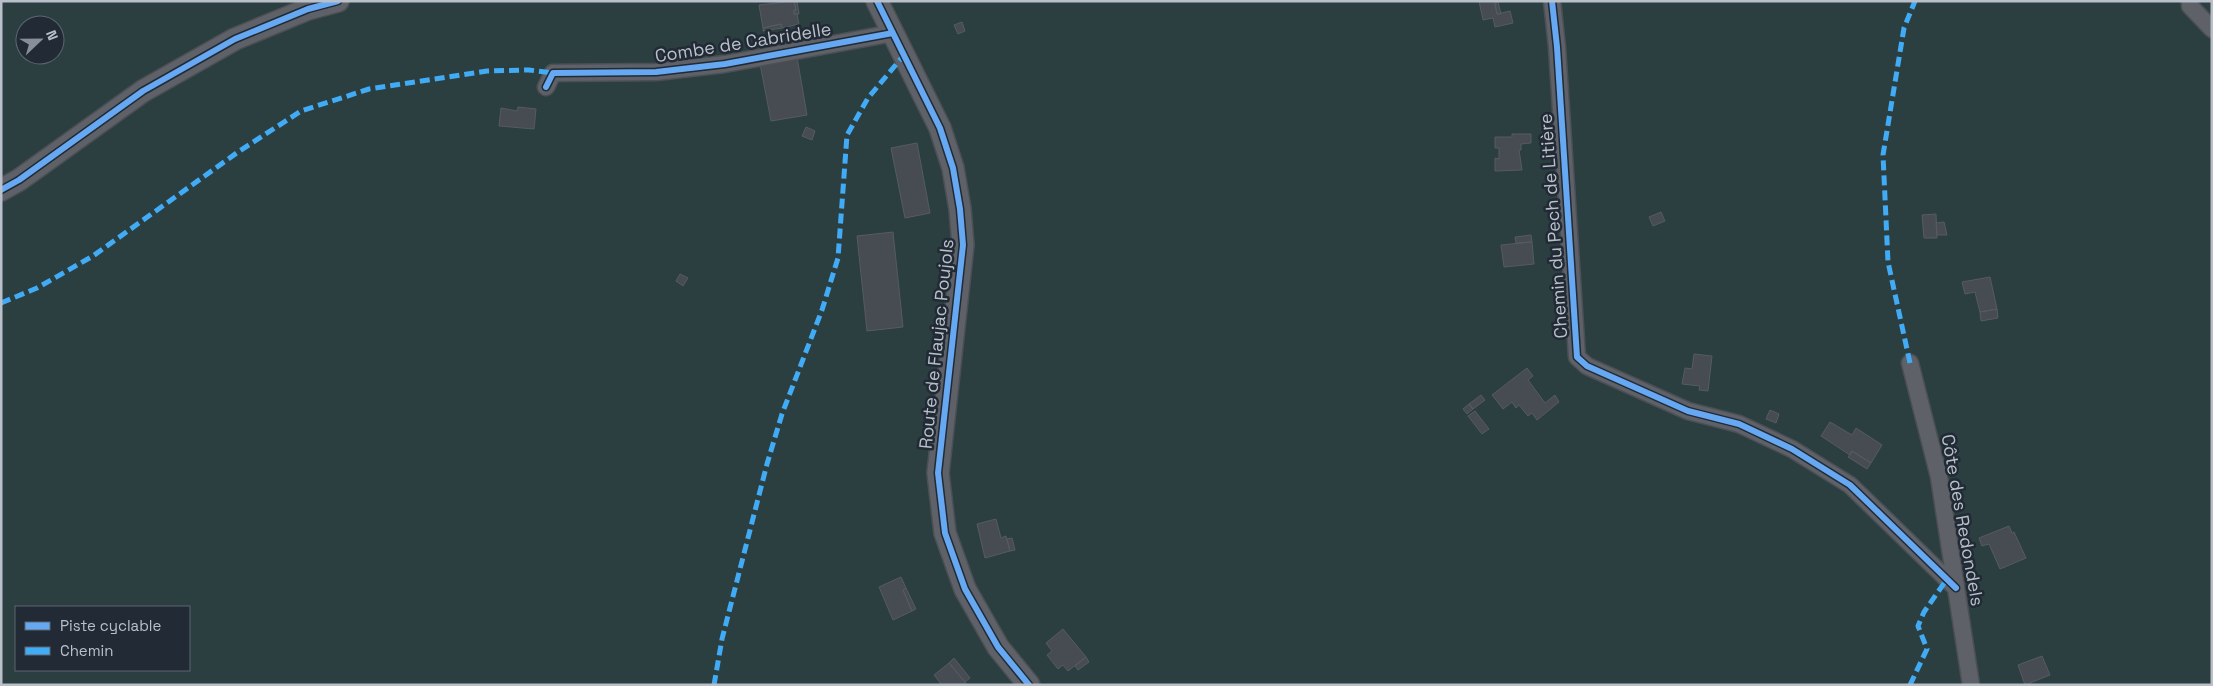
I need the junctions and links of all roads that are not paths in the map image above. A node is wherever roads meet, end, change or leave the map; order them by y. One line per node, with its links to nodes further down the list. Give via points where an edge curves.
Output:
1 (338, 1): 8 (street, via 308,9 235,39 143,91)
2 (877, 1): 6 (street, Route de Flaujac Poujols)
3 (1552, 1): 10 (street, Chemin du Pech de Litière, via 1577,357 1587,366 1688,411 1739,424 1792,449 1850,485)
4 (2190, 1): 5 (street, via 2190,6)
5 (2212, 30)
6 (893, 34): 7 (street, Combe de Cabridelle, via 725,64 656,72 554,73); 11 (street, Route de Flaujac Poujols, via 940,128 953,168 960,210 963,245 938,473 945,533 965,589 998,647)
7 (546, 87)
8 (1, 190)
9 (1910, 363): 10 (street, Côte des Redondels, via 1939,477)
10 (1956, 588): 12 (street, Côte des Redondels)
11 (1028, 685)
12 (1971, 685)

